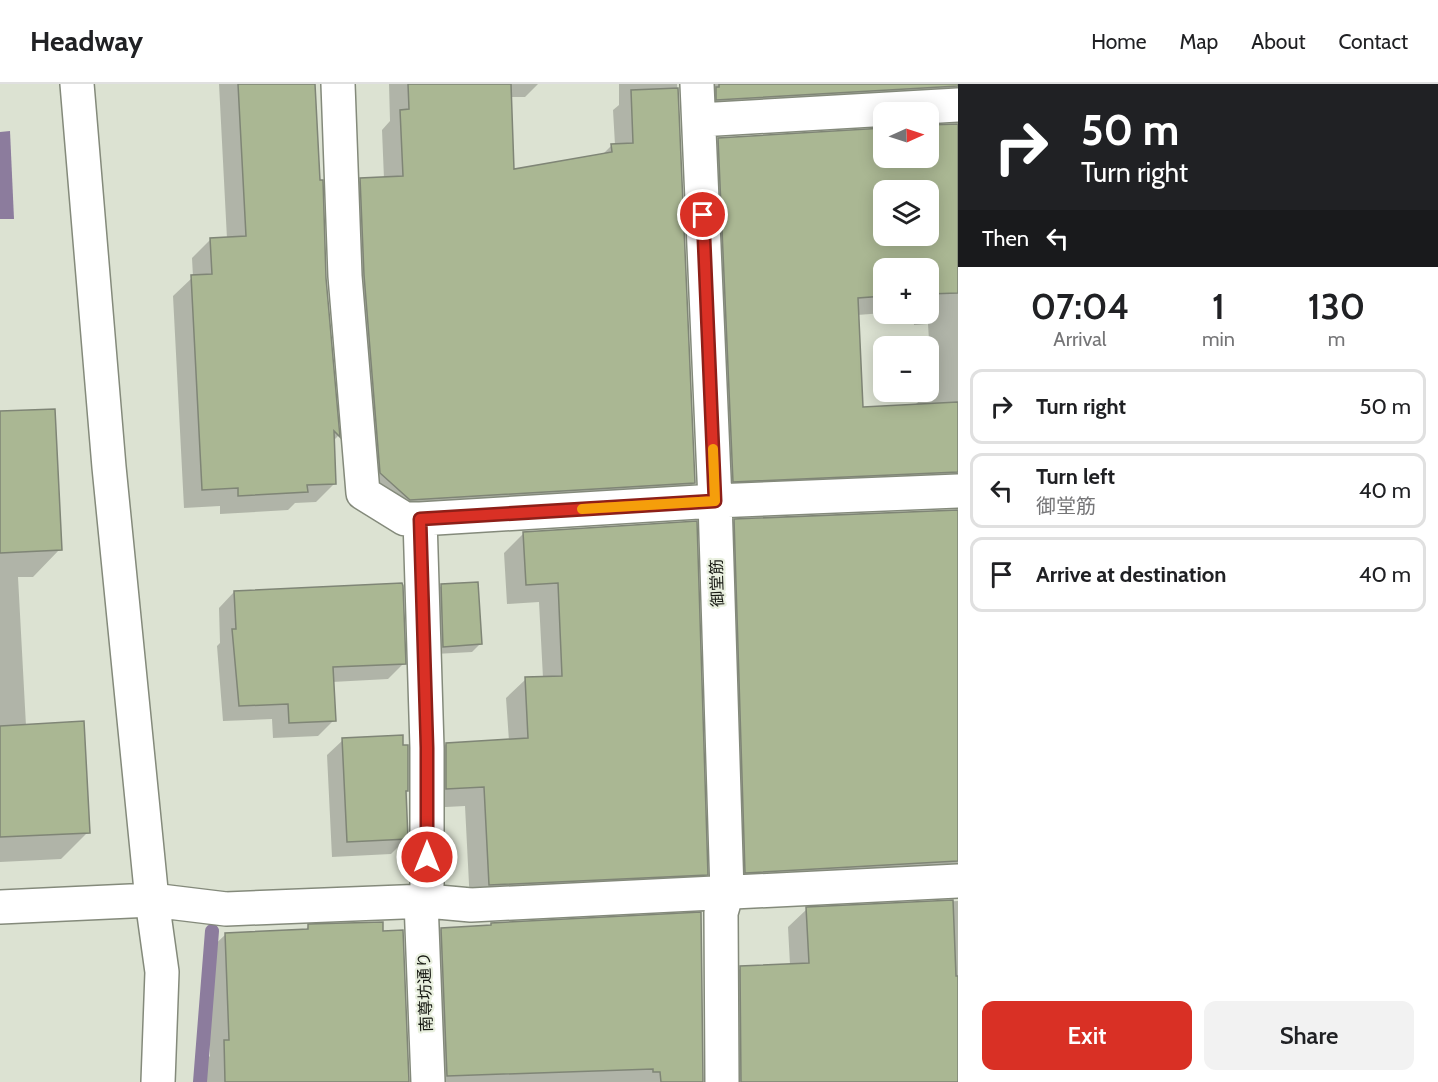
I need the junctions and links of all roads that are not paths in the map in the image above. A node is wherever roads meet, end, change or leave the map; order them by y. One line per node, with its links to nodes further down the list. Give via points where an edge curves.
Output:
1 (76, 84): 11 (street)
2 (338, 84): 8 (street, via 345,276 363,493 405,519)
3 (698, 84): 5 (street, 御堂筋)
4 (958, 105): 5 (street)
5 (699, 120): 7 (street, 御堂筋)
6 (958, 491): 7 (street)
7 (715, 501): 8 (street); 10 (street, 御堂筋)
8 (420, 519): 12 (street, 南尊坊通り, via 427,748)
9 (958, 881): 10 (street)
10 (728, 892): 12 (street, via 471,904); 16 (street, 御堂筋, via 721,914)
11 (152, 900): 12 (street, via 226,909); 13 (street); 14 (street, via 162,972)
12 (424, 901): 15 (street, 南尊坊通り)
13 (0, 907)
14 (158, 1082)
15 (428, 1082)
16 (722, 1082)

